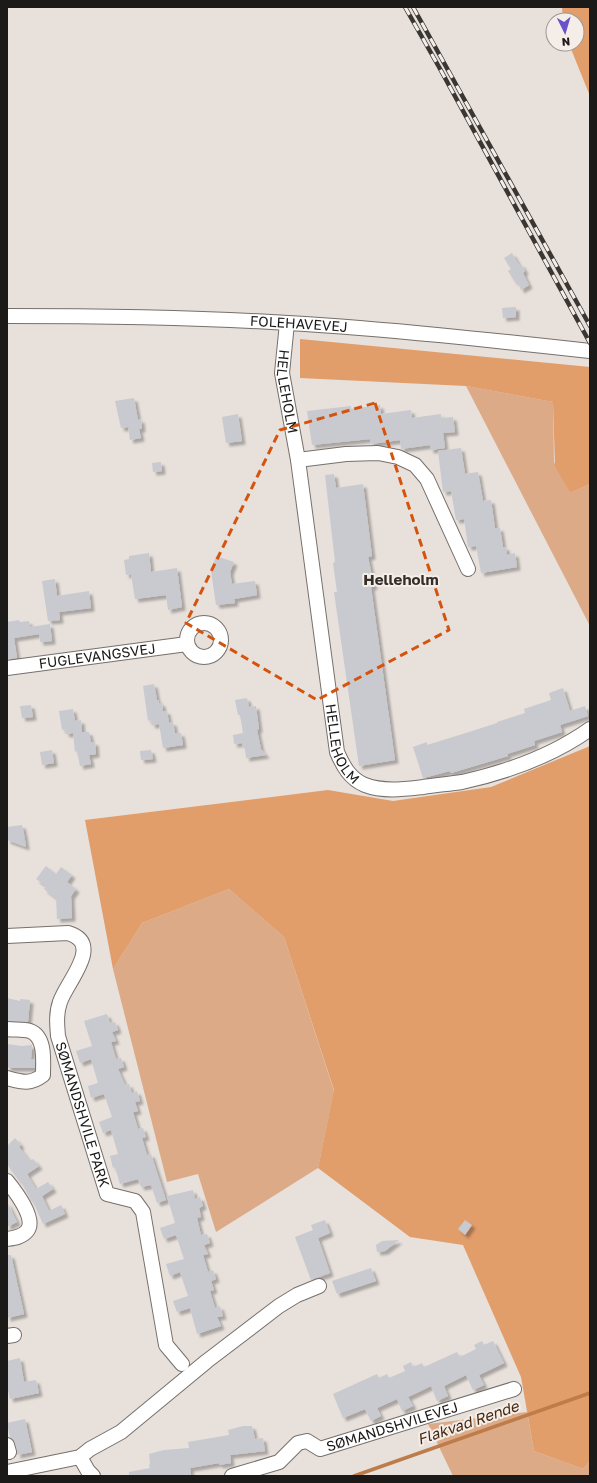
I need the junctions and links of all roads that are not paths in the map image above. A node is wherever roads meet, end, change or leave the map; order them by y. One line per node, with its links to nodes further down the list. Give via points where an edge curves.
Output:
1 (7, 316): 2 (street, FOLEHAVEVEJ, via 132,316)
2 (287, 323): 3 (street, FOLEHAVEVEJ, via 363,328); 4 (street, HELLEHOLM, via 282,373)
3 (590, 351)
4 (298, 460): 5 (street, via 346,454 378,454 398,457 415,465 426,479); 8 (street, HELLEHOLM, via 337,752 344,768 353,777 365,785 381,789 406,789 461,782 540,758)
5 (468, 569)
6 (187, 644): 7 (street, FUGLEVANGSVEJ)
7 (7, 668)
8 (590, 729)
9 (7, 936): 15 (street, SØMANDSHVILE PARK, via 68,933 81,939 84,946 84,956 60,1002 56,1018 58,1036 107,1194 135,1201 143,1212 166,1345)
10 (7, 1029): 11 (street, via 30,1031 37,1036 42,1046 43,1075 35,1081 24,1082)
11 (7, 1078)
12 (7, 1181): 13 (street, via 26,1210 30,1222 28,1231)
13 (7, 1240)
14 (319, 1286): 17 (street, via 279,1306 121,1432)
15 (182, 1364)
16 (514, 1389): 20 (street, SØMANDSHVILEVEJ, via 320,1448 307,1440 298,1443 279,1462)
17 (80, 1457): 18 (street); 19 (street)
18 (7, 1472)
19 (93, 1476)
20 (232, 1476)

